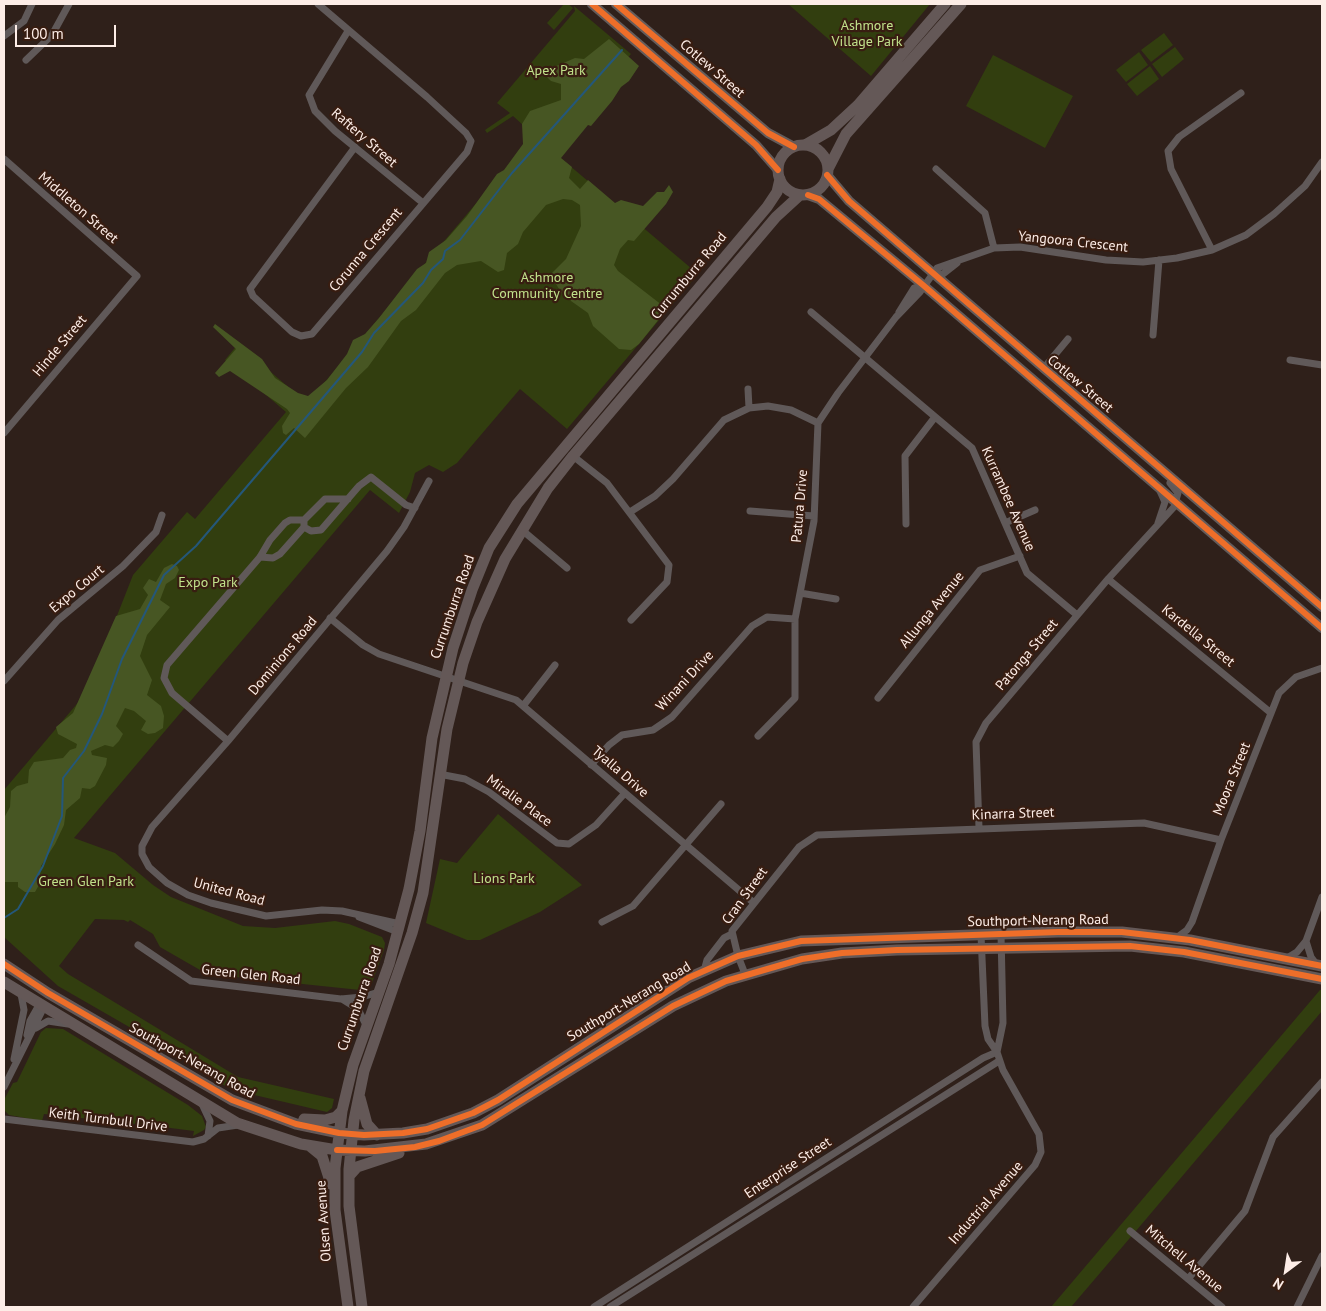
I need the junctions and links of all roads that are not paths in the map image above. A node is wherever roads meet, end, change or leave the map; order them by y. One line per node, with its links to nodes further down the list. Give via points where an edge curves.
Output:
1 (32, 4): 9 (street, via 24,21)
2 (69, 4): 10 (street, via 52,34)
3 (318, 4): 8 (street, Corunna Crescent)
4 (592, 4): 18 (main road, Cotlew Street, via 756,145)
5 (616, 4): 12 (main road, Cotlew Street, via 764,130 775,138)
6 (945, 4): 12 (main road, via 858,105 831,130)
7 (961, 4): 17 (main road, via 846,134)
8 (348, 31): 13 (street, Raftery Street, via 309,95 315,111); 20 (street, Corunna Crescent, via 470,138 467,152)
9 (4, 36)
10 (26, 60)
11 (1241, 93): 22 (street, via 1178,137 1168,151 1171,170)
12 (800, 146): 17 (main road, via 821,153); 18 (main road, via 782,156)
13 (355, 148): 20 (street, Raftery Street); 20 (street, Corunna Crescent, via 251,287 251,295 292,332 301,336 312,334)
14 (4, 159): 25 (street, Middleton Street)
15 (1322, 162): 22 (street, Yangoora Crescent, via 1305,186 1274,214 1246,235)
16 (936, 169): 21 (street, via 985,214)
17 (828, 172): 19 (main road, via 824,184 817,191); 24 (main road, Cotlew Street, via 848,201)
18 (779, 174): 19 (main road, via 788,190); 42 (main road, Currumburra Road, via 777,192 770,203)
19 (804, 195): 26 (main road, Cotlew Street, via 819,199); 40 (main road, Currumburra Road, via 776,217)
20 (422, 203)
21 (994, 248): 23 (street, Yangoora Crescent, via 1020,246 1106,260); 24 (street, Yangoora Crescent, via 968,257 943,274)
22 (1212, 250): 23 (street, Yangoora Crescent)
23 (1159, 260): 28 (street)
24 (933, 274): 26 (street); 33 (main road, Cotlew Street)
25 (136, 276): 38 (street, Hinde Street)
26 (923, 285): 30 (street, via 914,288); 43 (main road, Cotlew Street)
27 (811, 312): 30 (street, Kurrambee Avenue)
28 (1153, 335)
29 (1068, 339): 33 (street)
30 (865, 358): 36 (street, Kurrambee Avenue); 37 (street)
31 (1290, 360): 32 (street)
32 (1322, 365)
33 (1043, 369): 39 (main road, Cotlew Street)
34 (748, 388): 35 (street)
35 (750, 408): 37 (street, via 768,406 791,410); 49 (street, via 724,420 673,480)
36 (934, 417): 52 (street, Kurrambee Avenue, via 972,448); 55 (street, via 905,456)
37 (818, 423): 51 (street, Patura Drive)
38 (4, 433)
39 (1135, 447): 45 (street, via 1176,488); 63 (main road, Cotlew Street)
40 (573, 456): 42 (main road, via 566,456); 49 (street, via 607,483); 56 (main road, Currumburra Road)
41 (429, 481): 46 (street, Dominions Road)
42 (533, 484): 71 (main road, Currumburra Road, via 509,514 489,548 472,590)
43 (1155, 484): 45 (main road, Cotlew Street); 53 (street, Patonga Street, via 1165,502)
44 (348, 499): 46 (street, via 371,477); 54 (street, via 325,499); 54 (street, via 321,530 311,531)
45 (1177, 503): 53 (street, Patonga Street); 68 (main road, Cotlew Street)
46 (415, 508): 65 (street, Dominions Road, via 387,552)
47 (1035, 510): 52 (street)
48 (750, 511): 51 (street)
49 (630, 512): 67 (street, via 669,565 666,582)
50 (162, 515): 73 (street, Expo Court, via 156,532 124,566 58,620)
51 (814, 516): 61 (street, Patura Drive)
52 (1005, 523): 57 (street, Kurrambee Avenue)
53 (1158, 523): 60 (street, Patonga Street)
54 (304, 524): 58 (street, via 280,554 273,558); 58 (street, via 290,520 285,522)
55 (906, 524)
56 (522, 530): 59 (street); 72 (main road, Currumburra Road, via 489,591)
57 (1020, 556): 64 (street, Kurrambee Avenue, via 1028,573); 74 (street, Allunga Avenue, via 980,570)
58 (260, 557): 78 (street, via 167,665 164,678 172,693)
59 (567, 568)
60 (1108, 579): 64 (street, Patonga Street); 76 (street, Kardella Street)
61 (800, 592): 62 (street); 66 (street, Patura Drive)
62 (836, 599)
63 (1322, 607)
64 (1078, 615): 83 (street, Patonga Street, via 986,723 976,742)
65 (330, 618): 71 (street, Tyalla Drive, via 372,650); 78 (street, Dominions Road)
66 (795, 619): 77 (street, Patura Drive, via 795,698); 79 (street, Winani Drive, via 767,617 752,626 672,717 653,730 622,735)
67 (632, 620)
68 (1322, 628)
69 (555, 665): 75 (street)
70 (1322, 668): 76 (street, Moora Street, via 1296,677 1279,693)
71 (446, 675): 72 (street, Tyalla Drive); 92 (main road, Currumburra Road, via 430,744 414,868)
72 (459, 680): 75 (street, Tyalla Drive, via 516,700); 80 (main road, Currumburra Road)
73 (4, 681)
74 (878, 698)
75 (523, 706): 79 (street, Tyalla Drive)
76 (1271, 713): 86 (street, Moora Street)
77 (758, 736)
78 (228, 742): 84 (street, Dominions Road)
79 (591, 764): 81 (street, Tyalla Drive)
80 (438, 774): 81 (street, Miralie Place, via 465,779 489,792 557,843 569,844 596,825); 93 (main road, Currumburra Road, via 427,869)
81 (625, 793): 87 (street, Tyalla Drive)
82 (721, 804): 87 (street)
83 (980, 828): 85 (street, Kinarra Street, via 828,833); 86 (street, Kinarra Street, via 1144,823)
84 (144, 838): 92 (street, United Road, via 142,854 149,867 188,895 266,916 342,911)
85 (806, 840): 89 (street, Cran Street)
86 (1221, 840): 91 (street, Moora Street)
87 (685, 845): 89 (street, Tyalla Drive); 90 (street, via 633,906)
88 (1322, 897): 99 (street)
89 (754, 903): 94 (street, Cran Street)
90 (602, 922)
91 (1192, 922): 97 (street, Moora Street); 98 (street)
92 (399, 928): 93 (main road); 111 (main road, Currumburra Road)
93 (413, 930): 124 (main road, Currumburra Road, via 372,1043)
94 (732, 934): 103 (street, Cran Street); 107 (street, via 724,938 707,960)
95 (1001, 934): 96 (main road, Southport-Nerang Road); 97 (main road, Southport-Nerang Road, via 1091,932); 101 (street, Industrial Avenue)
96 (981, 935): 102 (street, Industrial Avenue); 103 (main road, Southport-Nerang Road, via 820,939)
97 (1176, 938): 98 (main road, Southport-Nerang Road)
98 (1198, 941): 104 (main road, Southport-Nerang Road)
99 (1306, 941): 104 (street); 106 (street, via 1311,957)
100 (138, 945): 114 (street, Green Glen Road, via 191,981)
101 (1001, 948): 102 (main road, Southport-Nerang Road); 109 (main road, Southport-Nerang Road, via 1092,945 1162,949); 119 (street, Industrial Avenue, via 1003,1023)
102 (982, 949): 108 (main road, Southport-Nerang Road, via 842,953 802,959); 119 (street, Industrial Avenue, via 985,1026)
103 (738, 956): 107 (main road, Southport-Nerang Road); 108 (street, Cran Street)
104 (1286, 959): 106 (main road, Southport-Nerang Road)
105 (4, 964): 113 (main road, Southport-Nerang Road)
106 (1319, 965)
107 (704, 971): 128 (main road, Southport-Nerang Road)
108 (746, 974): 131 (main road, Southport-Nerang Road, via 697,994 647,1020)
109 (1322, 979)
110 (4, 982): 112 (main road, Southport-Nerang Road)
111 (379, 992): 114 (street, Green Glen Road); 116 (main road, Currumburra Road)
112 (21, 994): 115 (main road, Southport-Nerang Road); 121 (street, via 24,1010)
113 (48, 994): 115 (main road); 125 (main road, Southport-Nerang Road)
114 (341, 999): 116 (street, via 358,1009)
115 (41, 1006): 117 (main road, Southport-Nerang Road); 118 (street, via 30,1021)
116 (366, 1025): 127 (main road, Currumburra Road)
117 (77, 1028): 118 (street, via 48,1021 40,1024); 126 (main road, Southport-Nerang Road)
118 (28, 1037): 121 (street)
119 (996, 1052): 120 (street, Industrial Avenue); 147 (street, Enterprise Street)
120 (998, 1061): 148 (street, Enterprise Street); 149 (street, Industrial Avenue, via 1039,1134 1040,1157)
121 (11, 1072): 123 (street)
122 (1322, 1082): 144 (street, via 1273,1138 1245,1211)
123 (4, 1087)
124 (359, 1094): 133 (main road, Currumburra Road); 134 (main road, via 367,1124)
125 (223, 1095): 127 (main road, via 311,1121 332,1118); 132 (main road, Southport-Nerang Road, via 283,1120)
126 (199, 1101): 130 (main road, Southport-Nerang Road); 135 (street, via 210,1119)
127 (342, 1111): 132 (main road, Currumburra Road)
128 (476, 1112): 131 (main road); 134 (main road, Southport-Nerang Road, via 427,1129)
129 (4, 1119): 135 (street, Keith Turnbull Drive, via 189,1142)
130 (241, 1125): 135 (street, Keith Turnbull Drive, via 220,1127); 136 (main road, Southport-Nerang Road)
131 (482, 1125): 137 (main road, Southport-Nerang Road)
132 (339, 1133): 133 (main road, Southport-Nerang Road); 138 (main road, Olsen Avenue)
133 (352, 1134): 134 (main road, Southport-Nerang Road); 139 (main road, Olsen Avenue)
134 (377, 1135)
135 (208, 1136)
136 (310, 1146): 138 (main road, Southport-Nerang Road); 141 (main road, via 324,1160)
137 (415, 1147): 139 (main road, Southport-Nerang Road); 140 (main road, via 358,1166)
138 (337, 1150): 139 (main road, Southport-Nerang Road); 141 (main road, Olsen Avenue)
139 (350, 1151): 140 (main road, Olsen Avenue)
140 (349, 1176): 146 (main road, Olsen Avenue, via 349,1221)
141 (335, 1195): 145 (main road, Olsen Avenue)
142 (1130, 1231): 144 (street, Mitchell Avenue)
143 (1322, 1256): 151 (street)
144 (1188, 1279): 150 (street, Mitchell Avenue)
145 (348, 1307)
146 (362, 1307)
147 (594, 1307)
148 (610, 1307)
149 (913, 1307)
150 (1222, 1307)
151 (1297, 1307)

